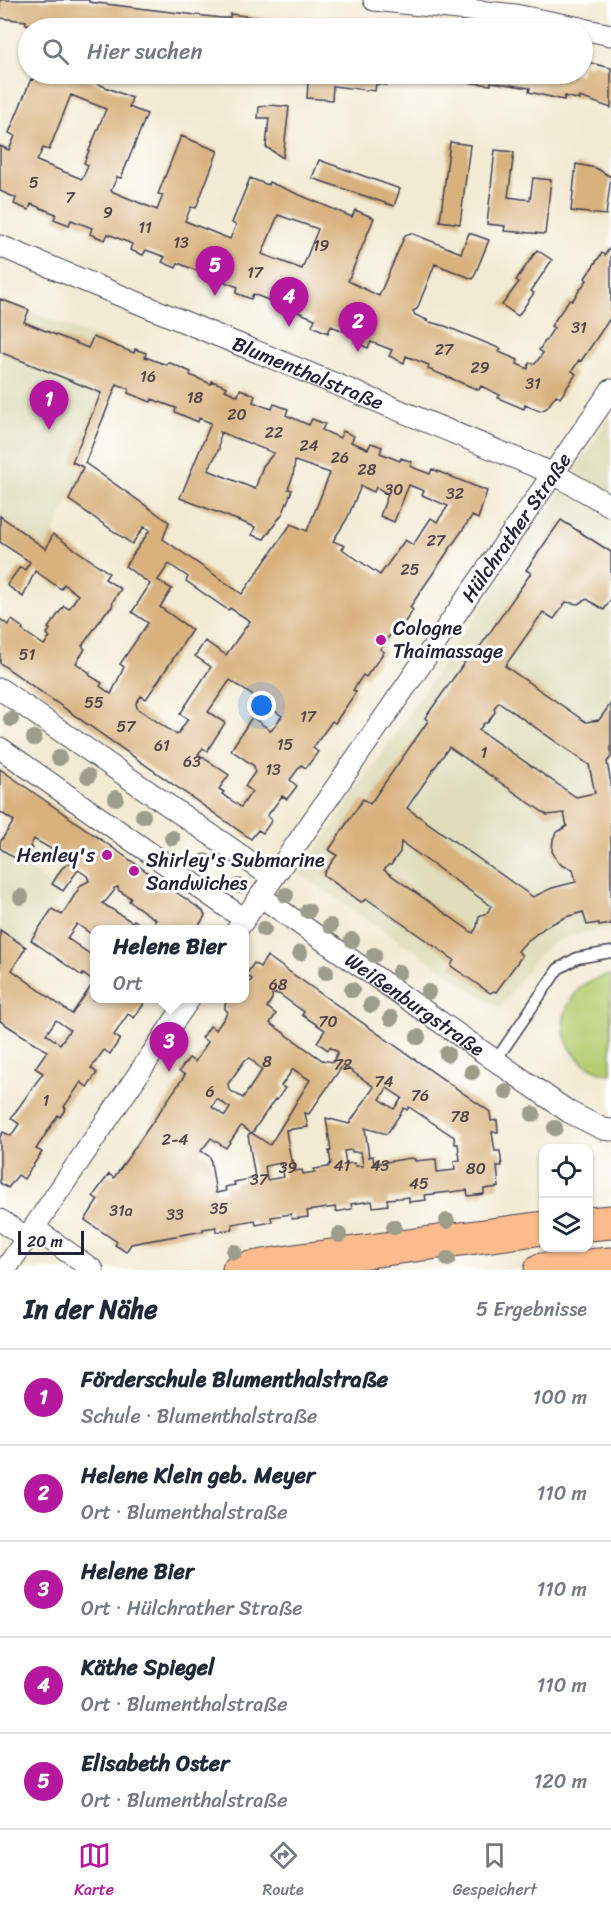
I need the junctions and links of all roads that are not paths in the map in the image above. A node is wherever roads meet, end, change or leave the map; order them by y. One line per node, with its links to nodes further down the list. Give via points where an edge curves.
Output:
1 (374, 0): 2 (street)
2 (529, 18)
3 (593, 31): 4 (street)
4 (611, 35)
5 (0, 246): 7 (street, Blumenthalstraße)
6 (611, 390): 7 (street, Hülchrather Straße)
7 (554, 474): 8 (street, Blumenthalstraße); 11 (street, Hülchrather Straße)
8 (611, 506)
9 (0, 689): 11 (street)
10 (0, 748): 13 (street)
11 (272, 877): 12 (street, Hülchrather Straße)
12 (260, 896): 13 (street, Hülchrather Straße); 16 (street, Weißenburgstraße)
13 (240, 924)
14 (611, 952): 16 (lane, via 577,958 558,969)
15 (187, 1003): 22 (street)
16 (496, 1060): 17 (street, Weißenburgstraße, via 569,1112)
17 (611, 1130)
18 (0, 1220): 22 (street)
19 (611, 1222): 20 (main road)
20 (593, 1224)
21 (539, 1229): 27 (main road)
22 (30, 1233): 25 (street); 26 (street)
23 (611, 1264): 24 (main road)
24 (557, 1269)
25 (5, 1270)
26 (93, 1270)
27 (239, 1270)

